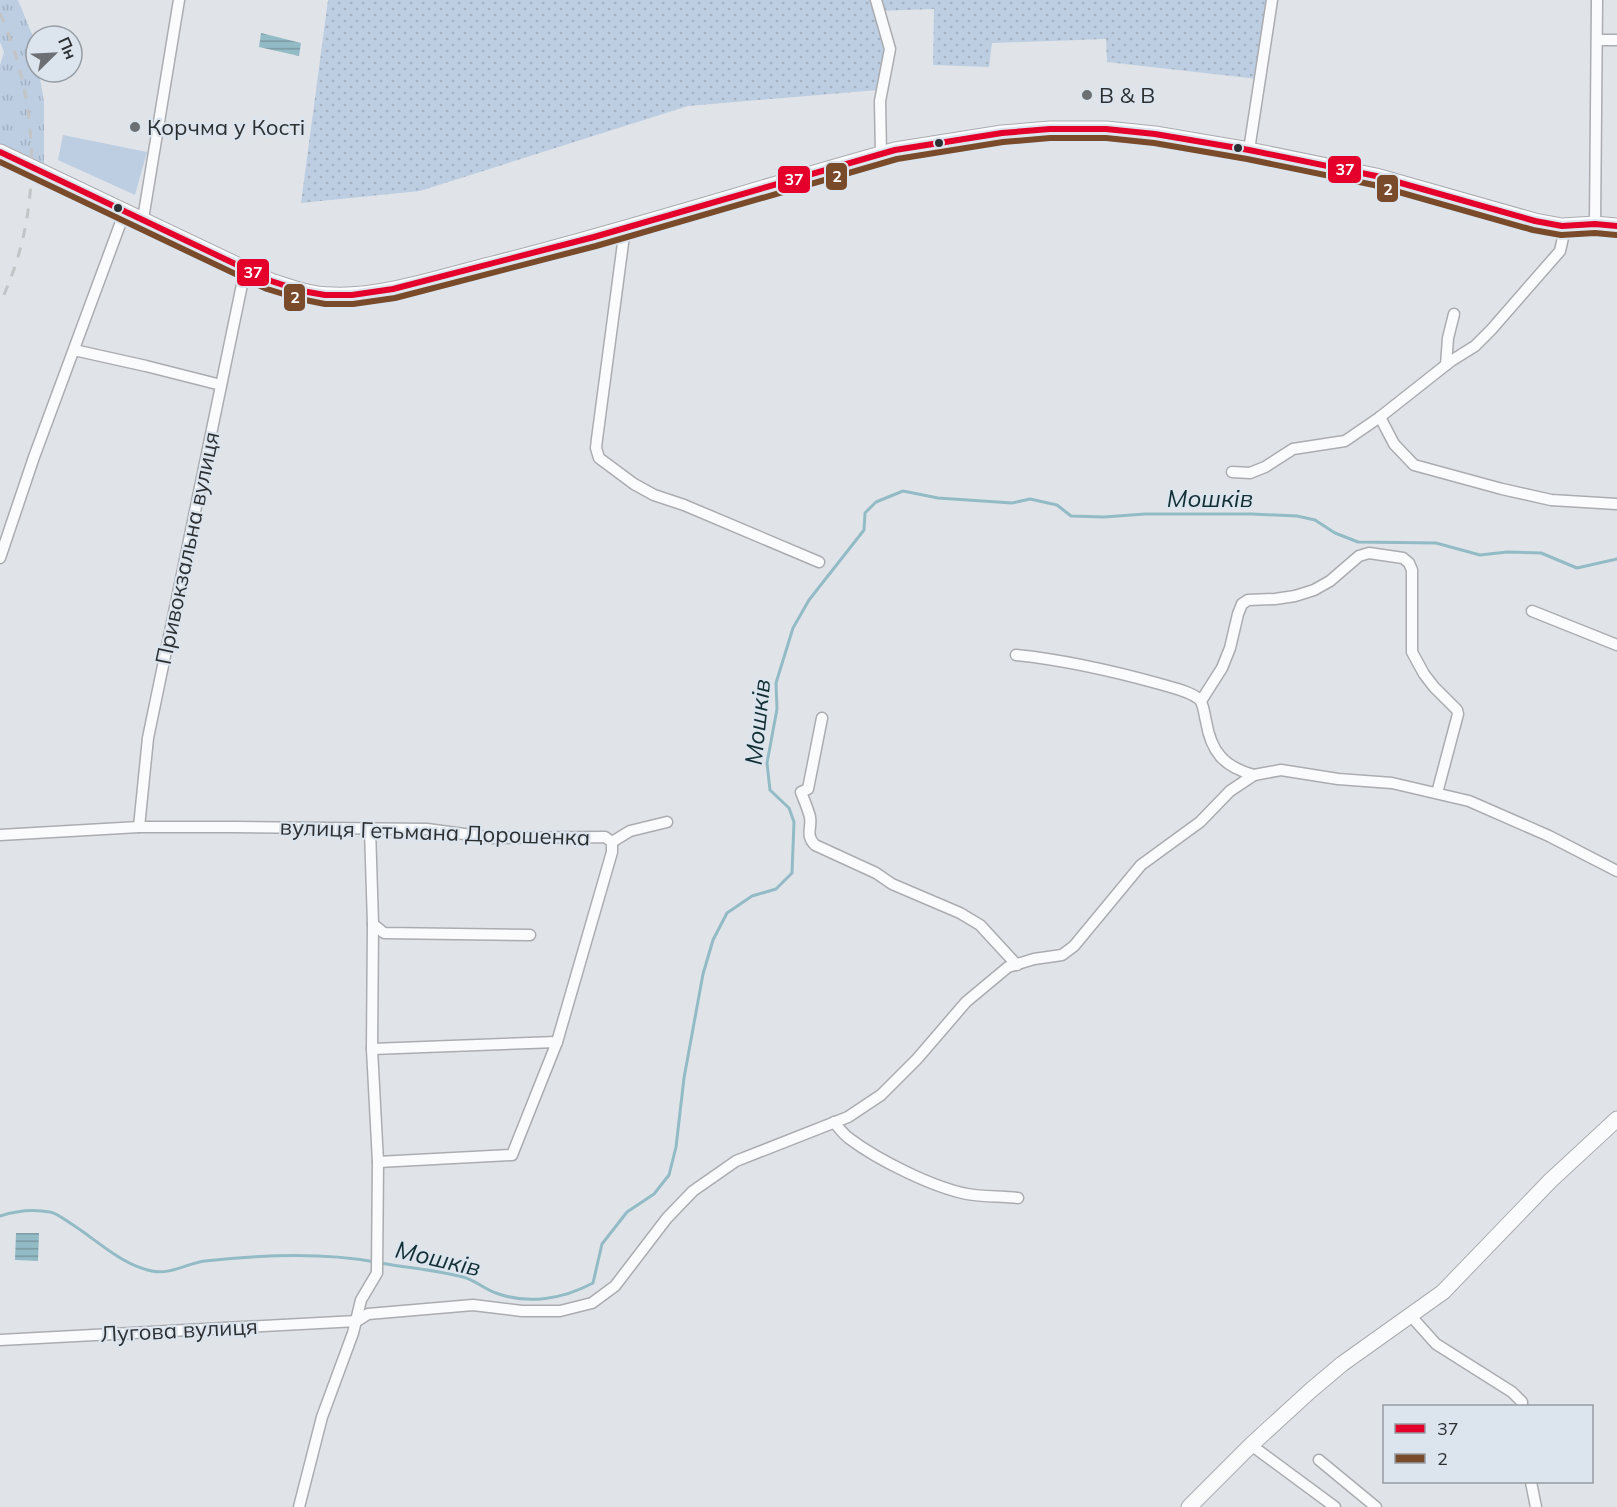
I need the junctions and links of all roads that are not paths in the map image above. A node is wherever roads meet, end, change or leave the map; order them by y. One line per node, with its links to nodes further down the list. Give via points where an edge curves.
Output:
1 (179, 0): 11 (street)
2 (876, 0): 9 (street, via 890,49 880,101)
3 (1272, 0): 7 (street)
4 (1597, 0): 5 (street)
5 (1598, 40): 6 (street); 12 (street)
6 (1617, 40)
7 (1250, 150): 9 (main road, via 1155,134 1050,129 940,142); 13 (main road, via 1376,176)
8 (0, 152): 10 (main road)
9 (881, 154): 15 (main road)
10 (125, 211): 11 (main road); 18 (street)
11 (143, 219): 16 (main road)
12 (1595, 224): 13 (main road); 14 (main road)
13 (1562, 226): 19 (street, via 1560,251 1491,330)
14 (1617, 226)
15 (625, 228): 16 (main road, via 366,293 334,296 305,292); 25 (street, via 597,439 598,458 654,495)
16 (245, 270): 20 (street, Привокзальна вулиця)
17 (1454, 314): 19 (street)
18 (74, 350): 20 (street); 24 (street)
19 (1446, 365): 21 (street)
20 (221, 385): 34 (street, Привокзальна вулиця, via 148,738)
21 (1380, 417): 22 (street, via 1345,441 1293,449 1250,473); 23 (street, via 1394,444 1414,465 1551,500)
22 (1232, 472)
23 (1617, 504)
24 (0, 558)
25 (819, 562)
26 (1532, 611): 27 (street)
27 (1617, 645)
28 (1016, 655): 29 (street, via 1063,660 1138,678 1181,690)
29 (1201, 701): 31 (street, via 1213,746 1223,760 1237,771); 32 (street, via 1222,668 1242,604 1314,590 1359,556 1369,553 1403,558 1412,570 1412,652 1424,674 1458,714)
30 (822, 718): 41 (street, via 808,789 801,792 810,818 810,840 980,925)
31 (1254, 775): 32 (street, via 1281,770 1392,783); 41 (street, via 1230,791 1200,822 1141,865 1074,946 1062,955)
32 (1437, 793): 38 (street, via 1469,801)
33 (667, 822): 37 (street, via 630,831)
34 (139, 827): 35 (street, вулиця Гетьмана Дорошенка); 36 (street, вулиця Гетьмана Дорошенка)
35 (370, 829): 37 (street, вулиця Гетьмана Дорошенка, via 427,829 494,838 605,837); 39 (street)
36 (0, 835)
37 (612, 842): 42 (street, вулиця Гетьмана Дорошенка)
38 (1617, 871)
39 (373, 924): 40 (street, via 384,933); 43 (street)
40 (530, 935)
41 (1017, 965): 45 (street, via 966,1002 881,1095)
42 (557, 1042): 43 (street); 46 (street, вулиця Гетьмана Дорошенка, via 512,1155)
43 (372, 1049): 46 (street)
44 (1617, 1119): 48 (main road, via 1443,1292)
45 (834, 1122): 47 (street, via 861,1146 942,1188); 49 (street, via 736,1161 693,1191 667,1218 615,1287 592,1303 560,1311 473,1305 368,1314)
46 (378, 1162): 49 (street, via 376,1273 361,1300)
47 (1018, 1197)
48 (1410, 1315): 51 (street, via 1437,1344 1512,1392); 52 (main road, via 1342,1364)
49 (357, 1321): 50 (street, Лугова вулиця); 55 (street, via 322,1417)
50 (0, 1340)
51 (1522, 1405)
52 (1251, 1445): 56 (main road); 57 (street)
53 (1319, 1460): 58 (street)
54 (1531, 1483): 59 (street)
55 (299, 1507)
56 (1189, 1507)
57 (1335, 1507)
58 (1376, 1507)
59 (1536, 1507)

